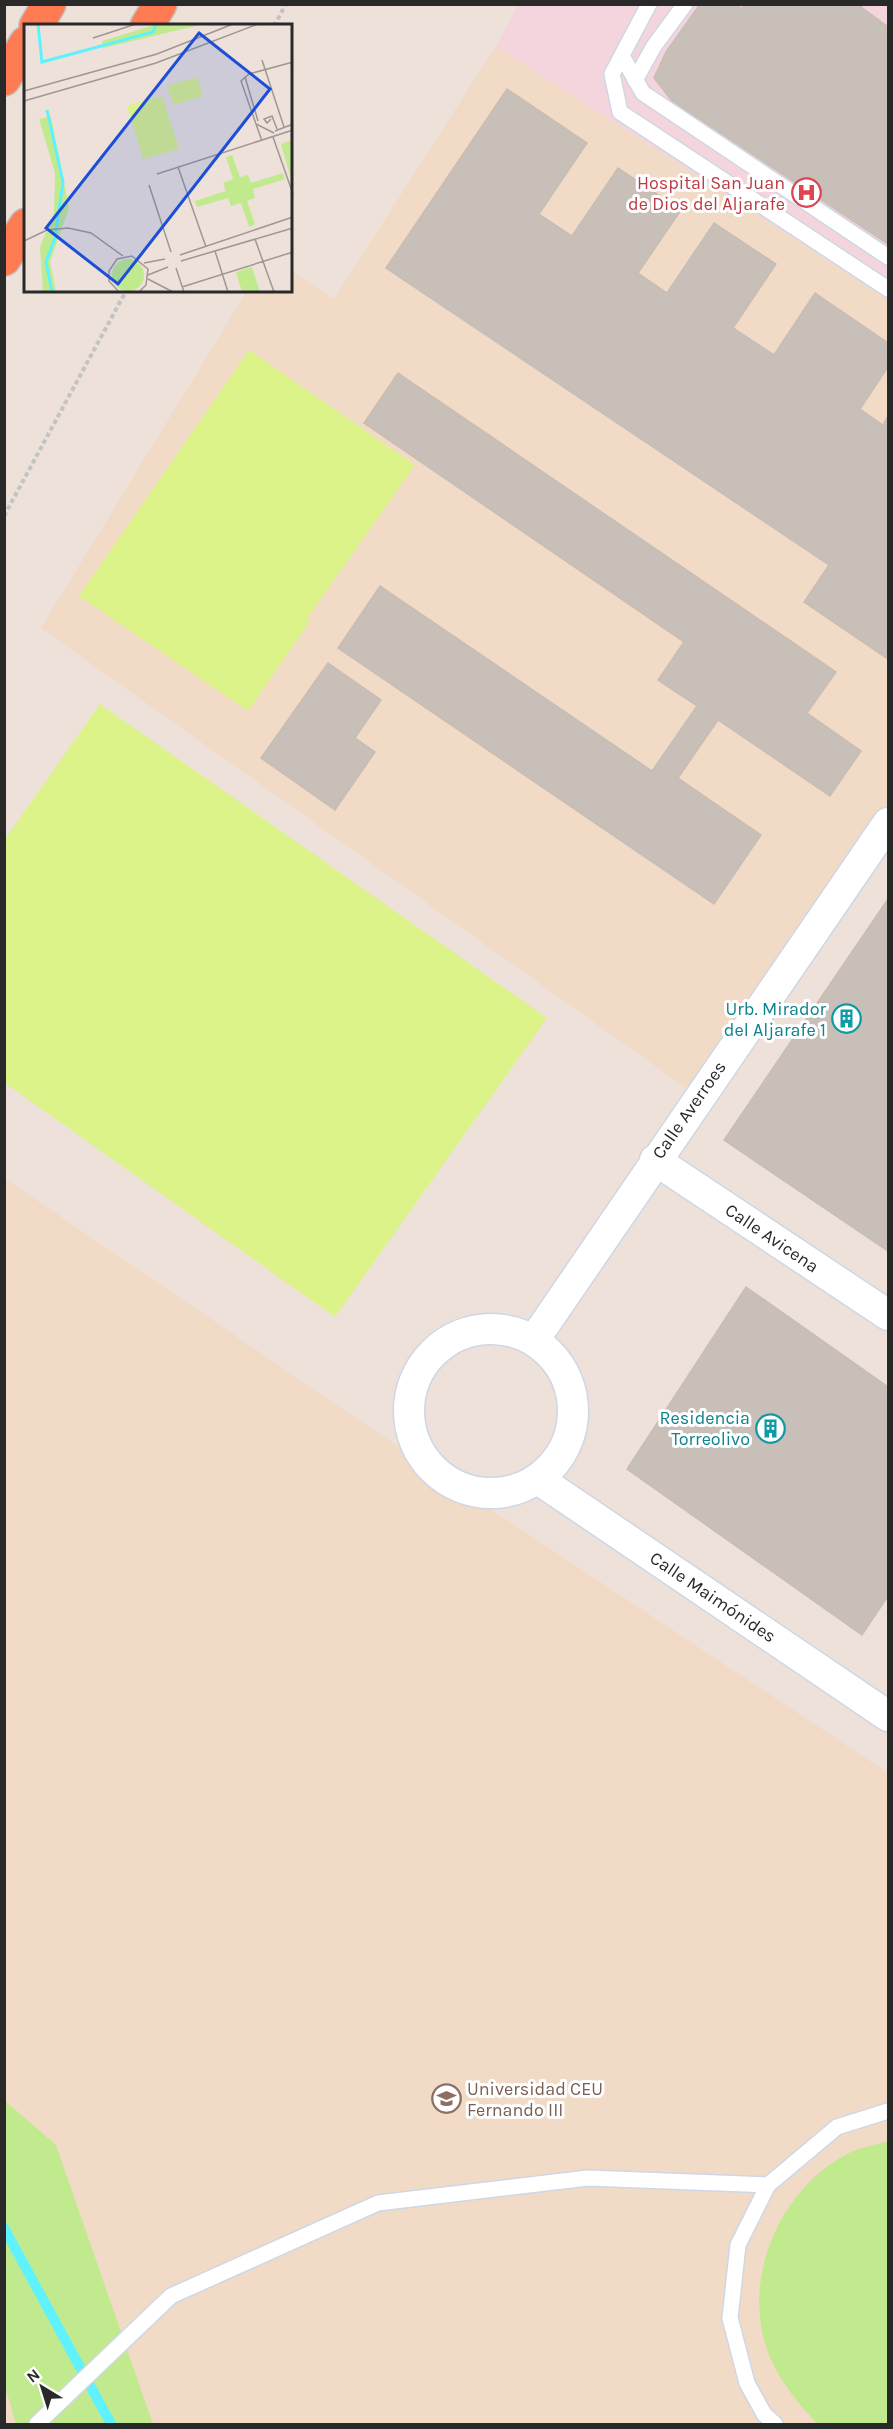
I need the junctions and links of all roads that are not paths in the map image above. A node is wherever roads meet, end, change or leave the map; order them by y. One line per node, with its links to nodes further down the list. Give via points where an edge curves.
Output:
1 (49, 4): 5 (highway)
2 (160, 4): 6 (highway)
3 (649, 4): 8 (lane)
4 (685, 4): 10 (lane)
5 (37, 24)
6 (148, 24)
7 (24, 47): 9 (highway)
8 (622, 56): 10 (lane); 14 (lane, via 612,74 620,112)
9 (4, 79)
10 (635, 80): 12 (lane, via 643,93)
11 (24, 228): 13 (highway)
12 (888, 257)
13 (4, 259)
14 (888, 289)
15 (888, 823): 16 (street, Calle Averroes)
16 (655, 1160): 17 (street, Calle Avicena); 18 (street, Calle Averroes)
17 (888, 1315)
18 (534, 1340): 19 (street, via 558,1362 573,1404 571,1432 559,1458); 19 (street, via 507,1330 479,1329 451,1338 429,1356 411,1387 408,1416 411,1437 425,1462 454,1485 489,1494 518,1489)
19 (538, 1479): 20 (street, Calle Maimónides)
20 (888, 1716)
21 (888, 2111): 22 (lane, via 837,2127)
22 (768, 2185): 23 (lane, via 588,2178 378,2203 171,2295); 24 (lane, via 738,2245 730,2318 747,2383)
23 (37, 2424)
24 (775, 2424)

